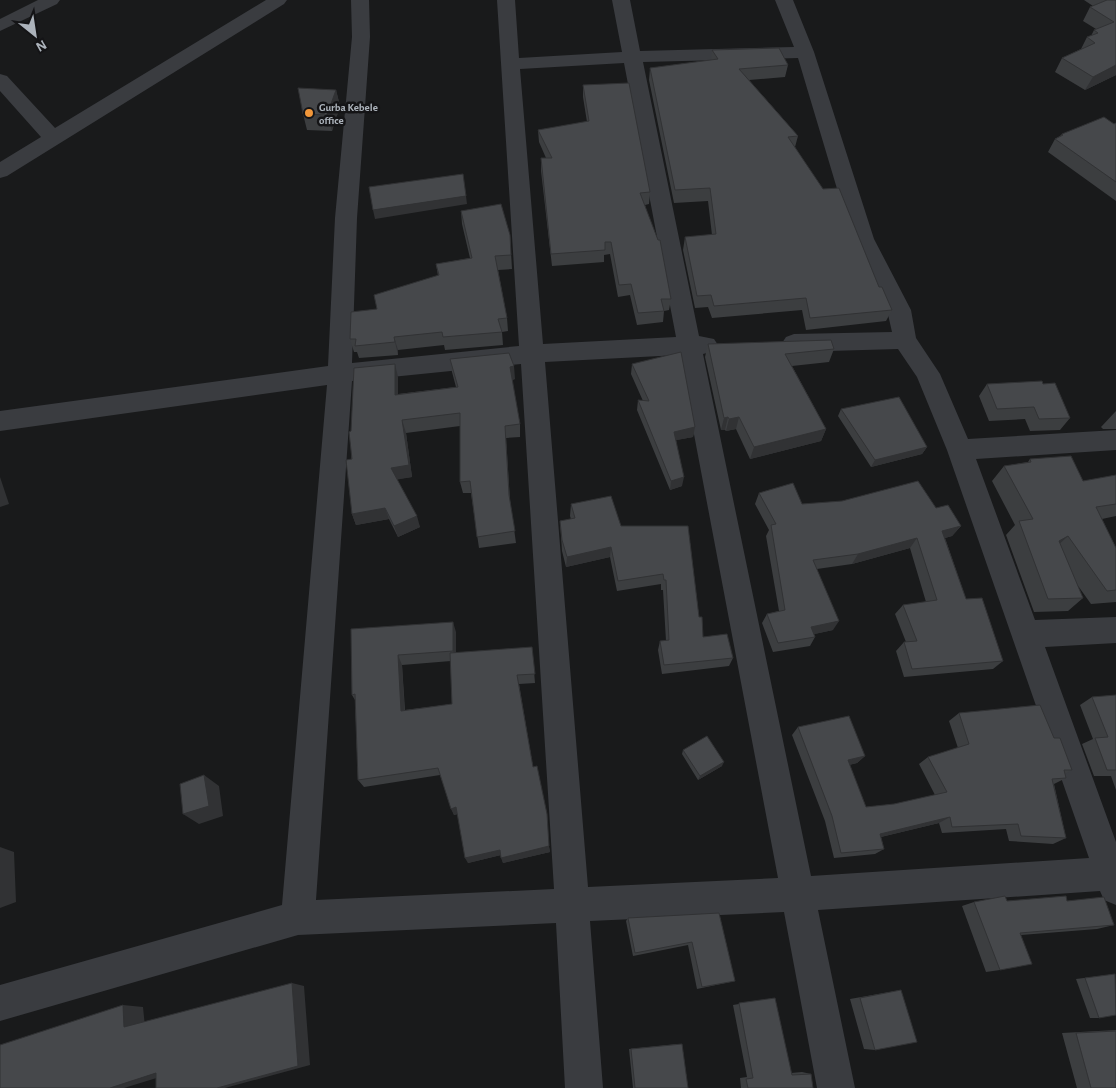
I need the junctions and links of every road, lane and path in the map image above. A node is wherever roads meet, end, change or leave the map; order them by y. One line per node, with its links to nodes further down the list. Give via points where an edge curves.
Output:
1 (51, 0): 7 (street)
2 (278, 0): 12 (street)
3 (360, 0): 19 (street, via 361,37 346,218)
4 (506, 0): 10 (street)
5 (621, 0): 9 (street)
6 (784, 0): 8 (street)
7 (0, 26)
8 (805, 52): 9 (street); 14 (street, via 863,239 899,310)
9 (632, 57): 10 (street); 17 (street)
10 (510, 64): 18 (street)
11 (0, 80): 12 (street)
12 (54, 139): 13 (street)
13 (0, 170)
14 (905, 340): 15 (street); 22 (street, via 928,374)
15 (768, 343)
16 (728, 344): 17 (street)
17 (689, 345): 18 (street); 26 (street)
18 (533, 353): 19 (street); 27 (street)
19 (340, 372): 20 (street); 28 (street)
20 (0, 421)
21 (1116, 440): 22 (street)
22 (960, 450): 24 (street)
23 (1116, 630): 24 (street)
24 (1025, 634): 25 (street)
25 (1114, 878): 26 (street)
26 (799, 894): 27 (street); 31 (street)
27 (572, 904): 28 (street); 30 (street)
28 (298, 918): 29 (street)
29 (0, 1003)
30 (584, 1088)
31 (836, 1088)

